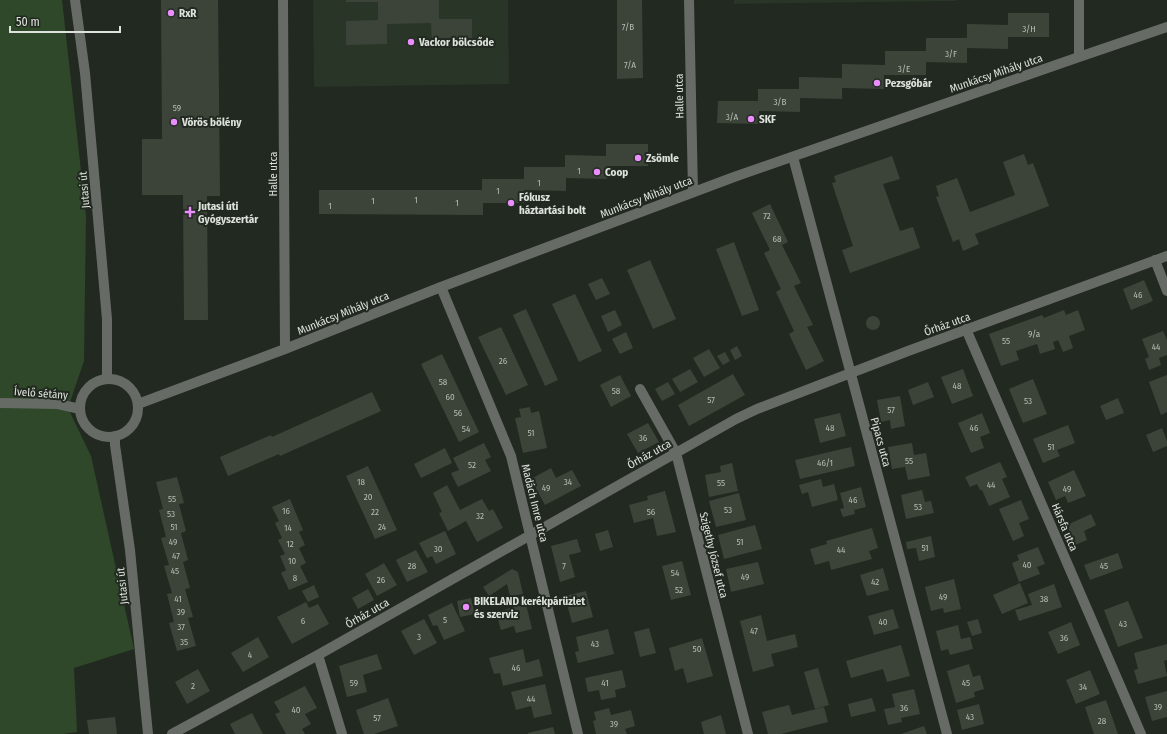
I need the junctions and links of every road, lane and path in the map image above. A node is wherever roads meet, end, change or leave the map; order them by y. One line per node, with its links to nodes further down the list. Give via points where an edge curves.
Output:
1 (75, 0): 16 (street, Jutasi út, via 85,73 107,319)
2 (283, 0): 14 (street, Halle utca)
3 (689, 0): 8 (street, Halle utca)
4 (1079, 0): 6 (street)
5 (1167, 28): 6 (street, Munkácsy Mihály utca)
6 (1079, 57): 7 (street, Munkácsy Mihály utca)
7 (793, 157): 8 (street, Munkácsy Mihály utca); 15 (street, Pipacs utca)
8 (692, 192): 11 (street, Munkácsy Mihály utca)
9 (1167, 256): 10 (street, Őrház utca)
10 (1155, 260): 12 (street); 13 (street, Őrház utca)
11 (441, 287): 14 (street, Munkácsy Mihály utca); 23 (street, Madách Imre utca, via 511,456)
12 (1167, 291)
13 (966, 329): 15 (street, Őrház utca); 31 (street, Hársfa utca)
14 (286, 349): 19 (street, Munkácsy Mihály utca)
15 (850, 374): 22 (street, Őrház utca, via 757,409); 30 (street, Pipacs utca)
16 (107, 378): 19 (street, via 116,379 127,385 136,395); 20 (street, via 96,381 87,388 81,398)
17 (640, 389): 22 (street, Szigethy József utca)
18 (0, 403): 20 (street, Ívelő sétány, via 58,404)
19 (138, 404): 21 (street, via 135,421 130,428)
20 (80, 409): 21 (street, via 81,417 91,431 107,437)
21 (115, 436): 25 (street, Jutasi út, via 130,550)
22 (676, 453): 23 (street, Őrház utca); 29 (street, Szigethy József utca)
23 (530, 535): 24 (street, Őrház utca); 28 (street, Madách Imre utca)
24 (318, 655): 26 (street, Őrház utca); 27 (street)
25 (148, 734)
26 (172, 734)
27 (342, 734)
28 (578, 734)
29 (748, 734)
30 (947, 734)
31 (1141, 734)

